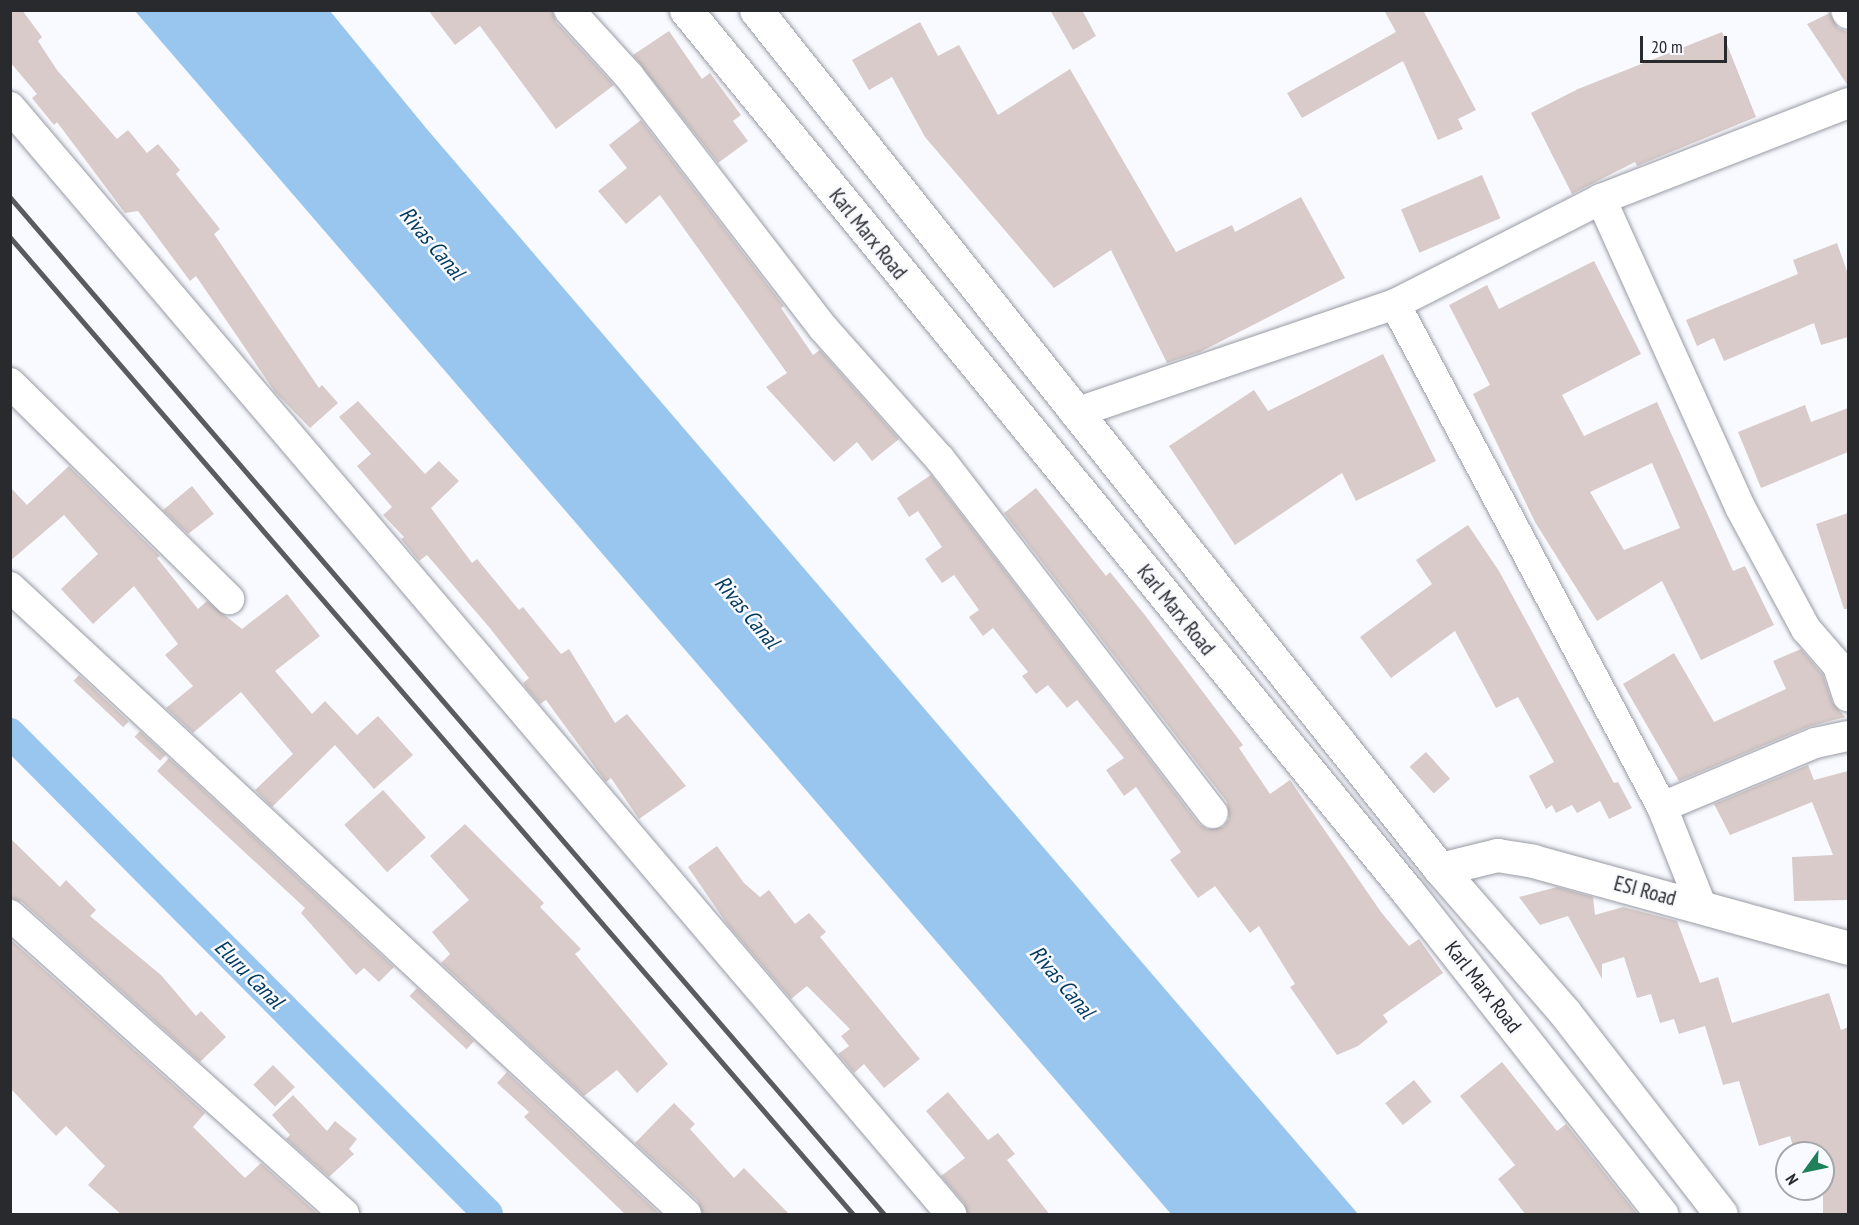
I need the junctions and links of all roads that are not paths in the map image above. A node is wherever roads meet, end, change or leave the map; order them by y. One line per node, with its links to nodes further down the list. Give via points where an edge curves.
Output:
1 (568, 10): 17 (street, via 629,76 824,329 940,459)
2 (756, 10): 9 (main road, Karl Marx Road)
3 (692, 13): 12 (main road, Karl Marx Road)
4 (1848, 103): 6 (street)
5 (10, 107): 26 (street)
6 (1601, 200): 7 (street); 14 (street, via 1740,507 1806,629 1838,666)
7 (1395, 304): 9 (street); 16 (street)
8 (10, 383): 13 (street)
9 (1075, 412): 10 (main road, Karl Marx Road)
10 (1194, 560): 12 (main road); 18 (main road, Karl Marx Road)
11 (10, 587): 25 (street)
12 (1159, 590): 23 (main road, Karl Marx Road, via 1408,892)
13 (229, 599)
14 (1848, 696)
15 (1848, 736): 16 (street, via 1815,743)
16 (1662, 807): 19 (street)
17 (1214, 813)
18 (1440, 869): 19 (main road, ESI Road, via 1497,855); 22 (main road, Karl Marx Road)
19 (1701, 905): 21 (main road, ESI Road)
20 (10, 915): 24 (street)
21 (1848, 948)
22 (1638, 1104): 23 (main road); 28 (main road, Karl Marx Road)
23 (1598, 1133): 27 (main road, Karl Marx Road)
24 (344, 1215)
25 (686, 1215)
26 (951, 1215)
27 (1661, 1215)
28 (1721, 1215)

